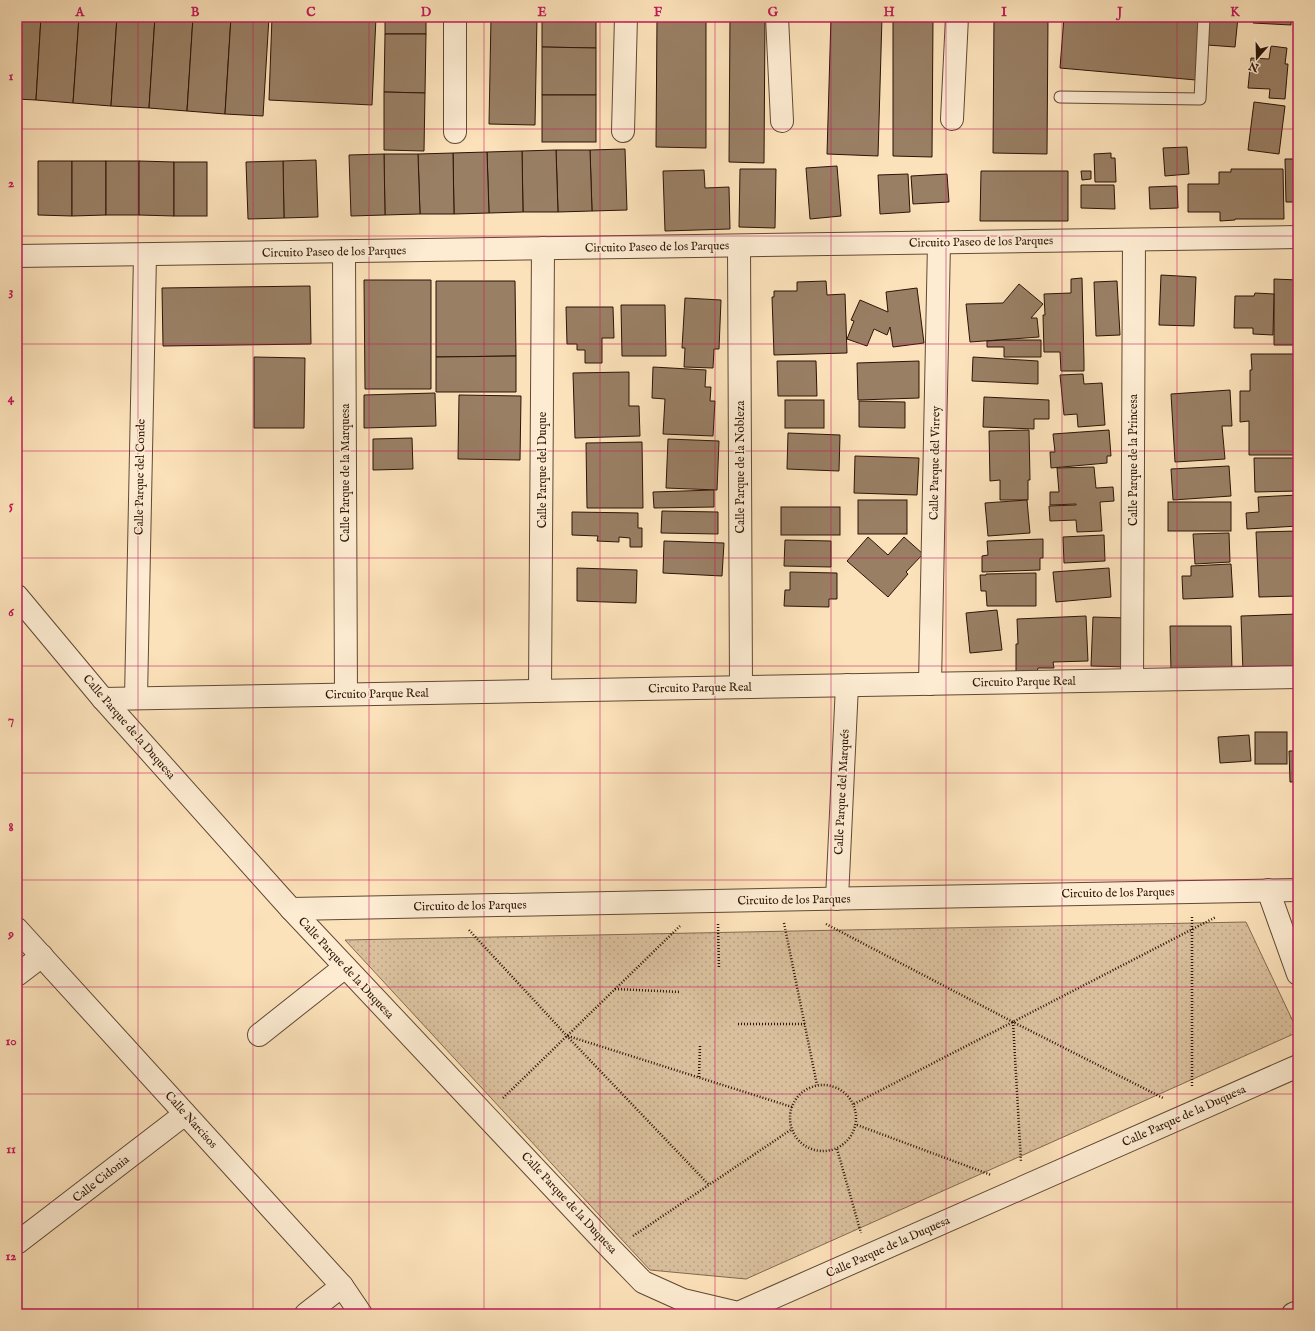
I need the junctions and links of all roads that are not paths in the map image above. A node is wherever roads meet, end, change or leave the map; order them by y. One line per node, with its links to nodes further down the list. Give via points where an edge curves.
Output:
1 (455, 17): 10 (street)
2 (626, 17): 9 (street)
3 (777, 17): 8 (street)
4 (957, 17): 7 (street)
5 (1204, 17): 6 (lane, via 1200,98)
6 (1060, 96)
7 (952, 119)
8 (782, 121)
9 (623, 131)
10 (455, 132)
11 (1298, 238): 12 (street, Circuito Paseo de los Parques)
12 (1134, 240): 13 (street, Circuito Paseo de los Parques); 21 (street, Calle Parque de la Princesa)
13 (939, 243): 14 (street, Circuito Paseo de los Parques); 22 (street, Calle Parque del Virrey)
14 (740, 246): 15 (street, Circuito Paseo de los Parques); 24 (street, Calle Parque de la Nobleza)
15 (543, 248): 16 (street, Circuito Paseo de los Parques); 25 (street, Calle Parque del Duque)
16 (344, 252): 17 (street, Circuito Paseo de los Parques); 26 (street, Calle Parque de la Marquesa)
17 (145, 255): 18 (street, Circuito Paseo de los Parques); 27 (street, Calle Parque del Conde)
18 (17, 256)
19 (17, 596): 28 (street, Calle Parque de la Duquesa)
20 (1298, 677): 21 (street, Circuito Parque Real)
21 (1132, 680): 22 (street, Circuito Parque Real)
22 (930, 684): 23 (street, Circuito Parque Real)
23 (847, 685): 24 (street, Circuito Parque Real); 31 (street, Calle Parque del Marqués)
24 (742, 687): 25 (street, Circuito Parque Real)
25 (540, 691): 26 (street, Circuito Parque Real)
26 (346, 694): 27 (street, Circuito Parque Real)
27 (136, 698): 28 (street, Circuito Parque Real)
28 (103, 699): 32 (street, Calle Parque de la Duquesa)
29 (1268, 890): 30 (street, Circuito de los Parques); 31 (street, Circuito de los Parques); 36 (street)
30 (1298, 890)
31 (837, 899): 32 (street, Circuito de los Parques)
32 (290, 909): 35 (street, Calle Parque de la Duquesa)
33 (17, 929): 34 (street, Calle Narcisos)
34 (42, 956): 37 (street); 40 (street, Calle Narcisos)
35 (345, 967): 38 (street); 39 (street, Calle Parque de la Duquesa, via 643,1282 683,1300 738,1312)
36 (1298, 974)
37 (17, 975)
38 (259, 1035)
39 (1298, 1066)
40 (185, 1114): 41 (street, Calle Cidonia); 42 (street, Calle Narcisos)
41 (17, 1243)
42 (342, 1286): 44 (street); 45 (street, Calle Narcisos)
43 (1298, 1312): 46 (street)
44 (306, 1314)
45 (361, 1314)
46 (1294, 1314)

